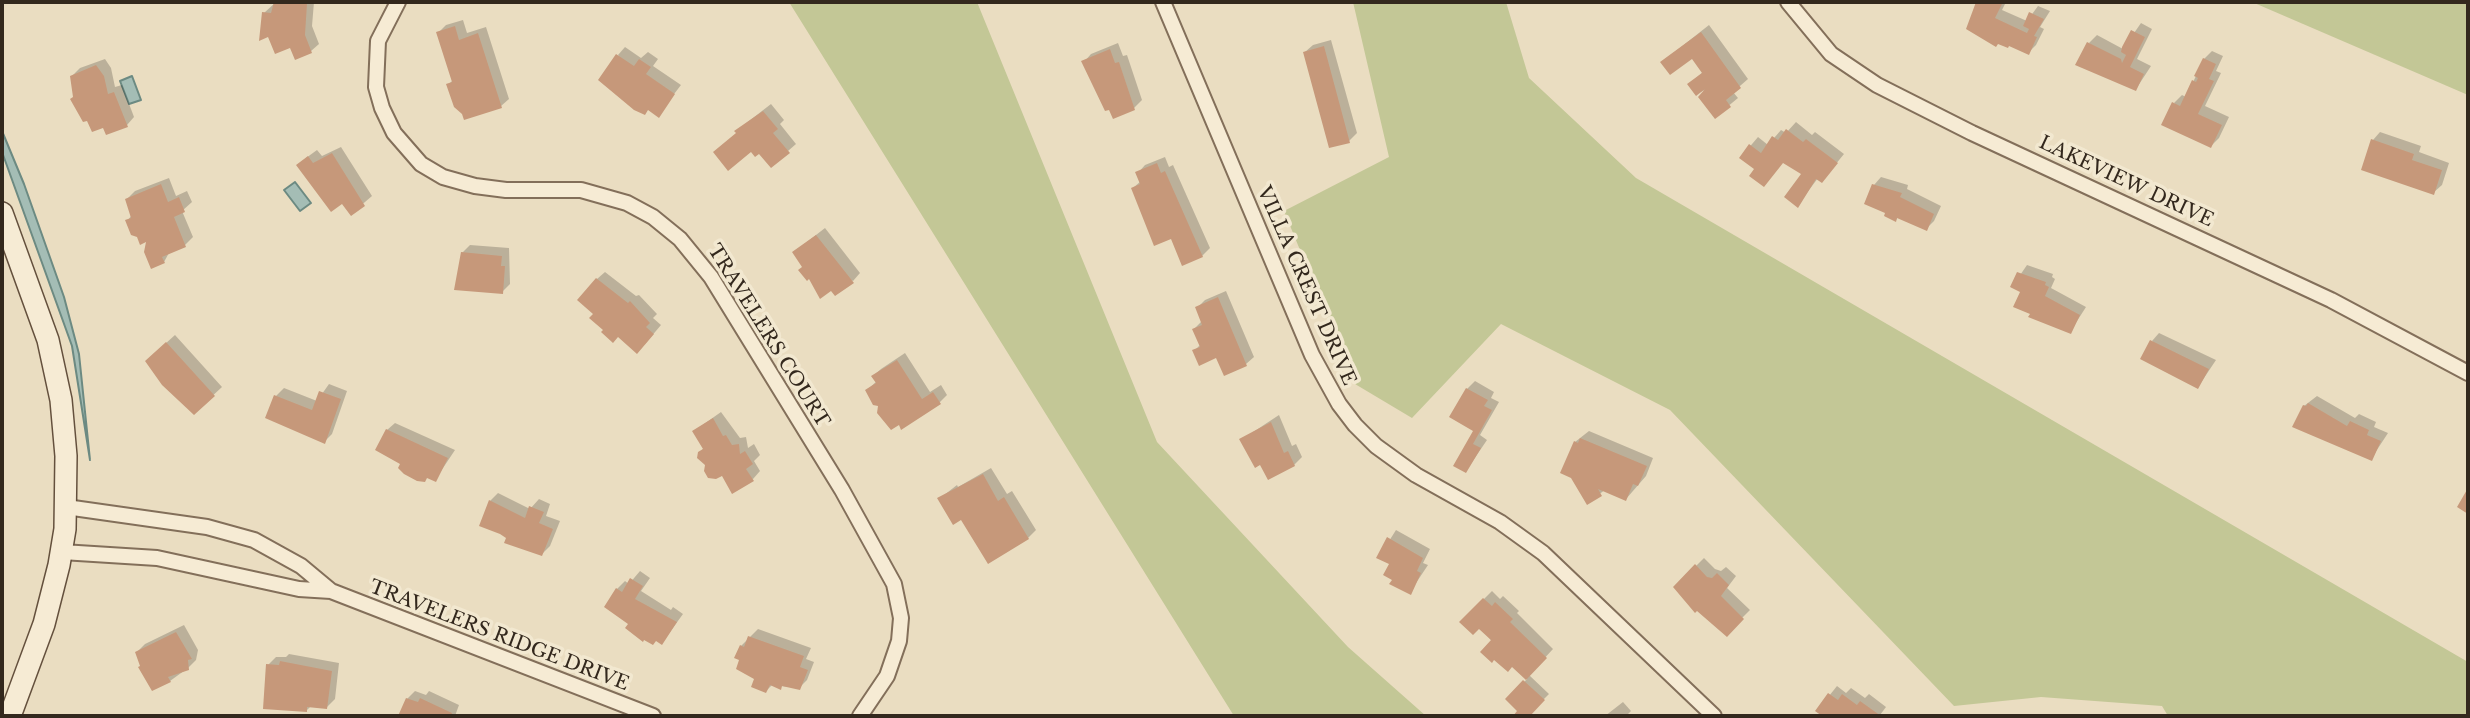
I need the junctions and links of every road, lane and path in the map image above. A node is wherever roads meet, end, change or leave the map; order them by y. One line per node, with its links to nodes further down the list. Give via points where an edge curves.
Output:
1 (398, 2): 11 (street, TRAVELERS COURT, via 378,41 376,87 394,133 421,164 443,177 475,186 581,190 628,203 680,239 710,277 842,490 894,584 901,618 899,641 887,676)
2 (1163, 2): 12 (street, VILLA CREST DRIVE, via 1312,355 1355,425 1416,475 1500,522 1543,553)
3 (1788, 2): 5 (street, LAKEVIEW DRIVE, via 1831,54 1877,85 2319,295)
4 (2, 213): 6 (main road, via 54,366 66,448)
5 (2468, 373)
6 (66, 507): 7 (main road); 8 (street, TRAVELERS RIDGE DRIVE, via 233,533 279,553)
7 (62, 552): 8 (street, TRAVELERS RIDGE DRIVE, via 157,558 299,589); 9 (main road, via 44,625)
8 (331, 591): 10 (street, TRAVELERS RIDGE DRIVE)
9 (10, 716)
10 (653, 716)
11 (860, 716)
12 (1714, 716)

